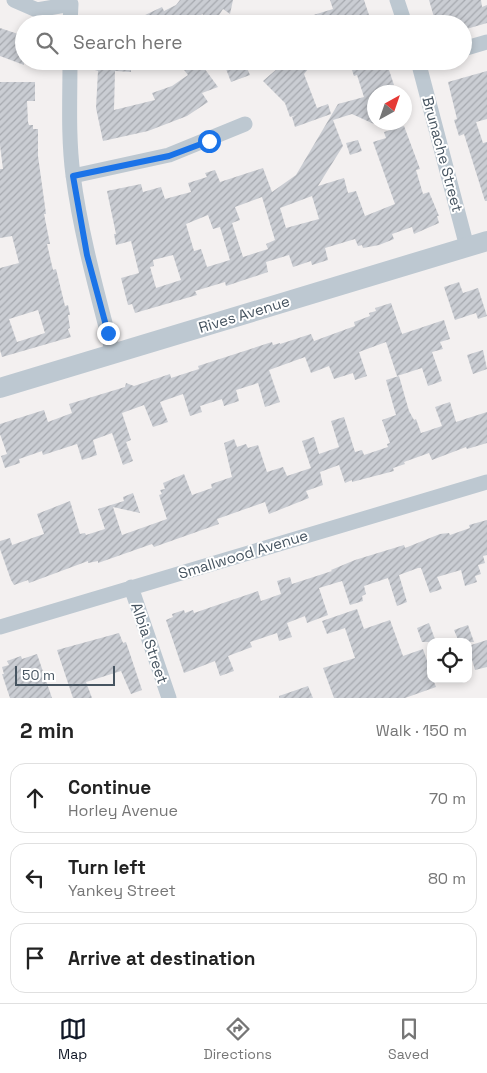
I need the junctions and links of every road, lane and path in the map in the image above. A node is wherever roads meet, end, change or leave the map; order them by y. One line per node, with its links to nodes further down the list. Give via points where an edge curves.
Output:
1 (14, 0): 3 (street, via 37,10)
2 (397, 0): 5 (street)
3 (77, 2): 4 (street)
4 (73, 15)
5 (402, 15)
6 (487, 42): 7 (street)
7 (472, 46)
8 (70, 70): 11 (street)
9 (422, 70): 13 (street, Brunache Street)
10 (245, 124): 11 (street, via 169,156)
11 (73, 176): 14 (street, via 87,255)
12 (487, 240): 13 (street, Rives Avenue)
13 (467, 247): 14 (street, Rives Avenue)
14 (113, 354): 15 (street, Rives Avenue)
15 (0, 388)
16 (487, 482): 17 (street, Smallwood Avenue)
17 (131, 587): 18 (street, Smallwood Avenue); 19 (street, Albia Street)
18 (0, 627)
19 (169, 698)

